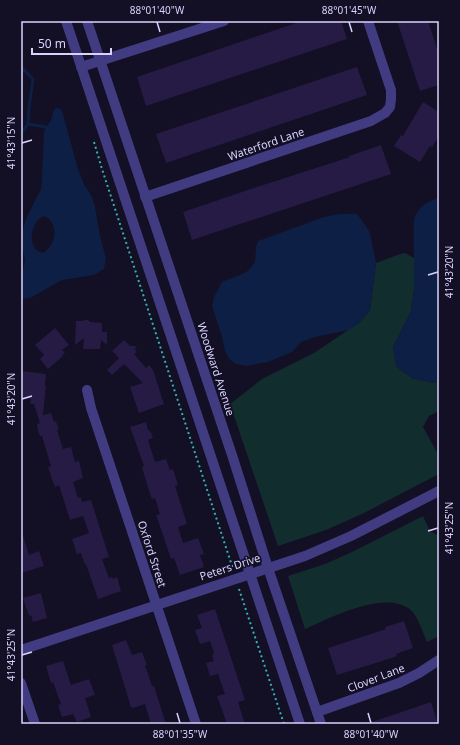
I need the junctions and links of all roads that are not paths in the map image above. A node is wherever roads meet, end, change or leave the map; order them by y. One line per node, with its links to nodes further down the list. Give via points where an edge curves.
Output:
1 (66, 21): 6 (street)
2 (87, 21): 5 (street, Woodward Avenue)
3 (224, 21): 5 (street)
4 (368, 21): 7 (street, Waterford Lane, via 390,90 390,107 385,113 372,121)
5 (100, 61): 6 (street); 7 (street, Woodward Avenue)
6 (81, 67): 11 (street)
7 (145, 197): 10 (street, Woodward Avenue)
8 (87, 390): 12 (street, Oxford Street)
9 (439, 491): 10 (street, Peters Drive, via 330,546)
10 (268, 568): 11 (street, Peters Drive); 16 (street, Woodward Avenue)
11 (250, 573): 12 (street, Peters Drive); 19 (street)
12 (156, 604): 13 (street, Peters Drive); 18 (street, Oxford Street)
13 (21, 650)
14 (439, 660): 16 (street, Clover Lane, via 399,683)
15 (21, 683): 17 (street)
16 (318, 712): 20 (street, Woodward Avenue)
17 (35, 724)
18 (196, 724)
19 (300, 724)
20 (321, 724)

